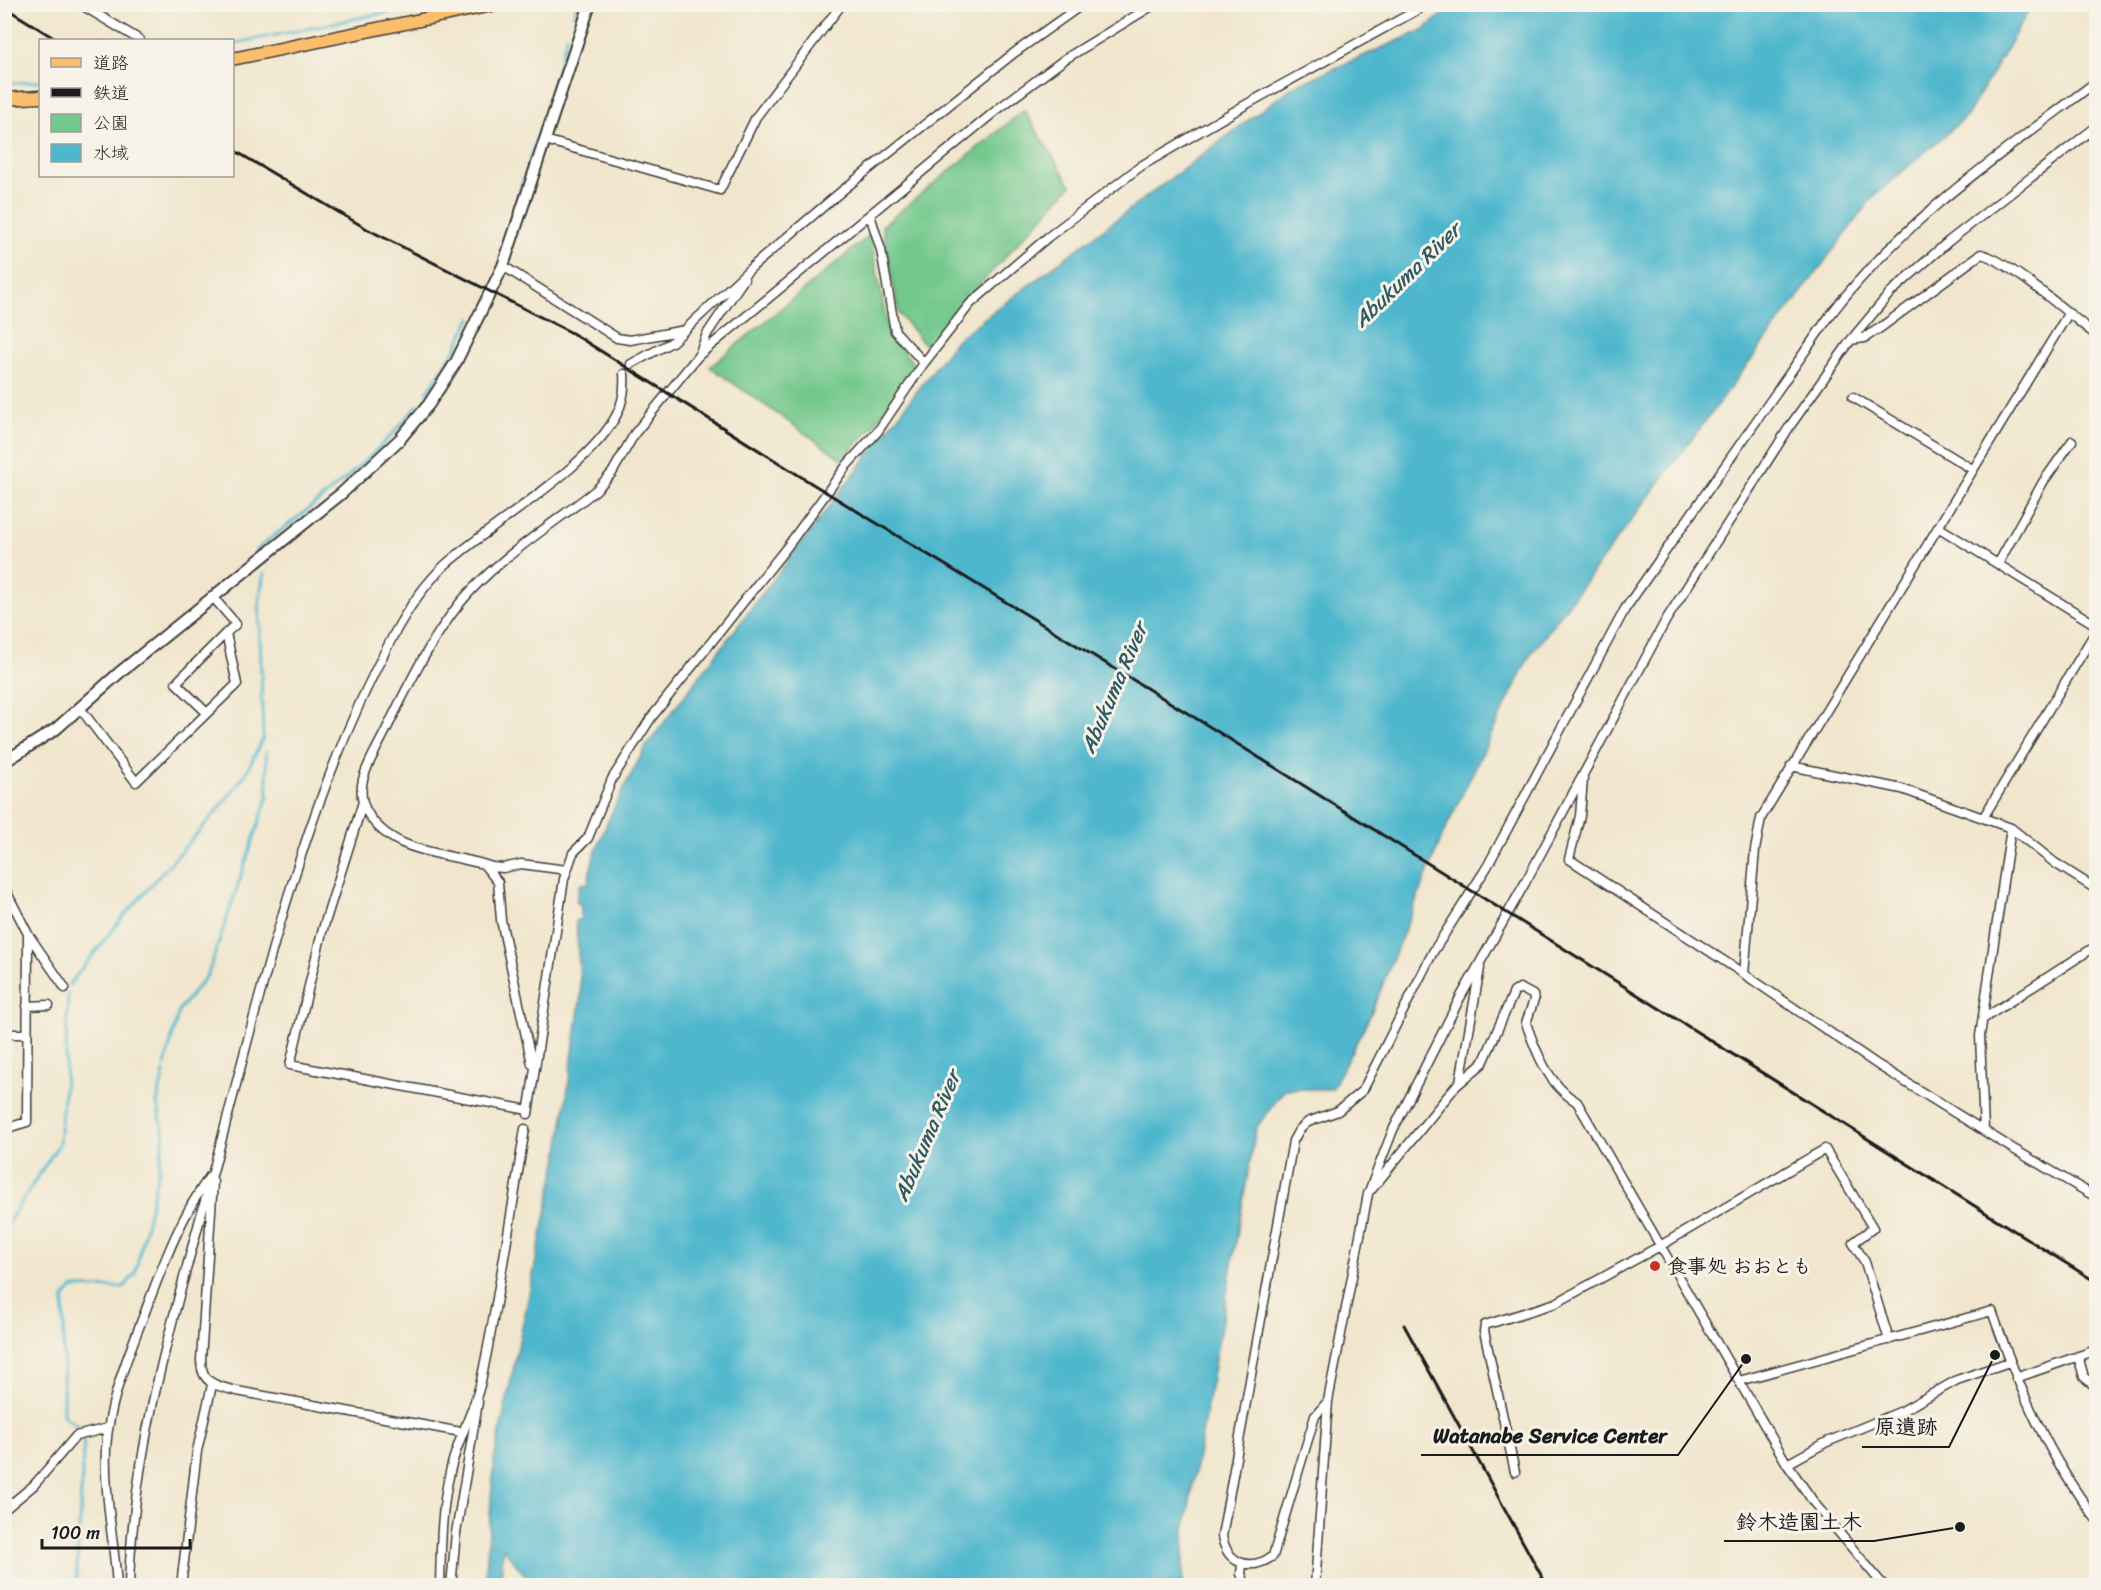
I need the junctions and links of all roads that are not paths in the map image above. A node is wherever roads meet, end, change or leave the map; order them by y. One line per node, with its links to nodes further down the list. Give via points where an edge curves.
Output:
1 (80, 4): 8 (street)
2 (497, 4): 9 (main road)
3 (590, 4): 14 (street)
4 (842, 4): 14 (street, via 756,117 720,190)
5 (1083, 4): 17 (street, via 1014,53)
6 (1155, 4): 15 (street, via 1065,59)
7 (1428, 4): 24 (street, via 1141,166 1048,237 970,304)
8 (138, 39)
9 (234, 59)
10 (2097, 82): 84 (street, via 1987,165 1892,244 1831,314 1625,609 1487,867 1433,952 1363,1090 1338,1111 1308,1122 1299,1130 1291,1153 1222,1536 1227,1554)
11 (39, 97): 12 (main road)
12 (4, 99)
13 (2097, 127): 21 (street, via 1949,241 1890,293)
14 (545, 140): 16 (street)
15 (870, 215): 22 (street); 24 (street, via 881,250 895,331)
16 (503, 266): 19 (street, via 617,338 630,340); 31 (street, via 456,362 400,439 342,493)
17 (753, 266): 19 (street); 22 (street, via 706,334)
18 (2068, 314): 20 (street); 21 (street, via 2000,263 1981,254 1880,328 1864,338); 28 (street)
19 (685, 330): 23 (street, via 672,342)
20 (2097, 335)
21 (1851, 340): 39 (street, via 1790,426 1666,620)
22 (698, 356): 40 (street, via 635,433 612,473 596,490 482,580 460,603 418,665 362,780)
23 (631, 363)
24 (924, 363): 44 (street, via 878,431 847,465 787,548 651,718 612,779 588,838 573,853)
25 (624, 374): 64 (street, via 619,412 591,447 442,569 417,596 392,639 309,828 276,932)
26 (1853, 397): 28 (street)
27 (2072, 441): 30 (street, via 2043,482)
28 (1972, 469): 29 (street)
29 (1938, 527): 30 (street); 38 (street)
30 (1998, 564): 32 (street)
31 (212, 596): 34 (street, via 236,624); 35 (street)
32 (2097, 625)
33 (2097, 631): 41 (street)
34 (226, 633): 36 (street, via 237,684); 36 (street, via 176,683)
35 (80, 708): 36 (street, via 136,782); 37 (street, via 37,743)
36 (207, 713)
37 (4, 762)
38 (1791, 766): 41 (street, via 1902,789); 52 (street, via 1761,818)
39 (1583, 775): 51 (street); 52 (street, via 1580,816 1569,859)
40 (363, 802): 43 (street, via 368,813 396,840); 59 (street, via 322,933 290,1065 528,1112)
41 (1983, 818): 42 (street)
42 (2010, 828): 46 (street); 56 (street)
43 (481, 863): 44 (street, via 503,868 520,864); 59 (street, via 498,882 501,920)
44 (567, 870): 59 (street)
45 (4, 887): 47 (street)
46 (2097, 889)
47 (15, 907): 48 (street); 49 (street)
48 (4, 909)
49 (28, 934): 53 (street); 54 (street)
50 (2097, 946): 56 (street)
51 (1481, 960): 60 (street); 65 (street, via 1393,1130)
52 (1744, 974): 63 (street)
53 (65, 988)
54 (27, 1005): 55 (street); 58 (street)
55 (49, 1005)
56 (1983, 1020): 63 (street, via 1980,1036)
57 (4, 1034): 58 (street)
58 (27, 1034): 61 (street, via 27,1122)
59 (533, 1070)
60 (1460, 1082): 65 (street); 67 (street, via 1483,1063 1514,992 1520,988 1533,995 1526,1023 1535,1049 1560,1090 1577,1102)
61 (4, 1129)
62 (525, 1129): 75 (street)
63 (1984, 1131): 66 (street)
64 (214, 1170): 74 (street, via 201,1360 202,1375); 78 (street, via 188,1211 157,1280 128,1354); 86 (street, via 179,1295 146,1438 133,1515)
65 (1368, 1194): 77 (street)
66 (2097, 1197)
67 (1660, 1246): 68 (street, via 1825,1149 1873,1228 1853,1243 1865,1262); 73 (street); 81 (street, via 1556,1303 1485,1325)
68 (1889, 1340): 71 (street, via 1992,1311); 73 (street)
69 (2097, 1350): 70 (street)
70 (2078, 1356): 72 (street); 76 (street, via 2084,1377)
71 (2009, 1362): 72 (street); 80 (street, via 1957,1380 1902,1411 1827,1442)
72 (2016, 1378): 83 (street, via 2054,1459)
73 (1739, 1381): 80 (street)
74 (212, 1385): 79 (street); 87 (street, via 197,1451)
75 (480, 1386): 79 (street); 89 (street)
76 (2097, 1387)
77 (1328, 1401): 84 (street, via 1315,1416 1273,1556 1264,1562); 91 (street)
78 (108, 1428): 82 (street, via 76,1437 34,1485); 85 (street, via 108,1490)
79 (461, 1432): 88 (street, via 450,1473)
80 (1787, 1464): 92 (street)
81 (1515, 1472)
82 (4, 1510)
83 (2097, 1519)
84 (1242, 1564): 90 (street)
85 (117, 1586)
86 (129, 1586)
87 (181, 1586)
88 (440, 1586)
89 (451, 1586)
90 (1246, 1586)
91 (1315, 1586)
92 (1884, 1586)

